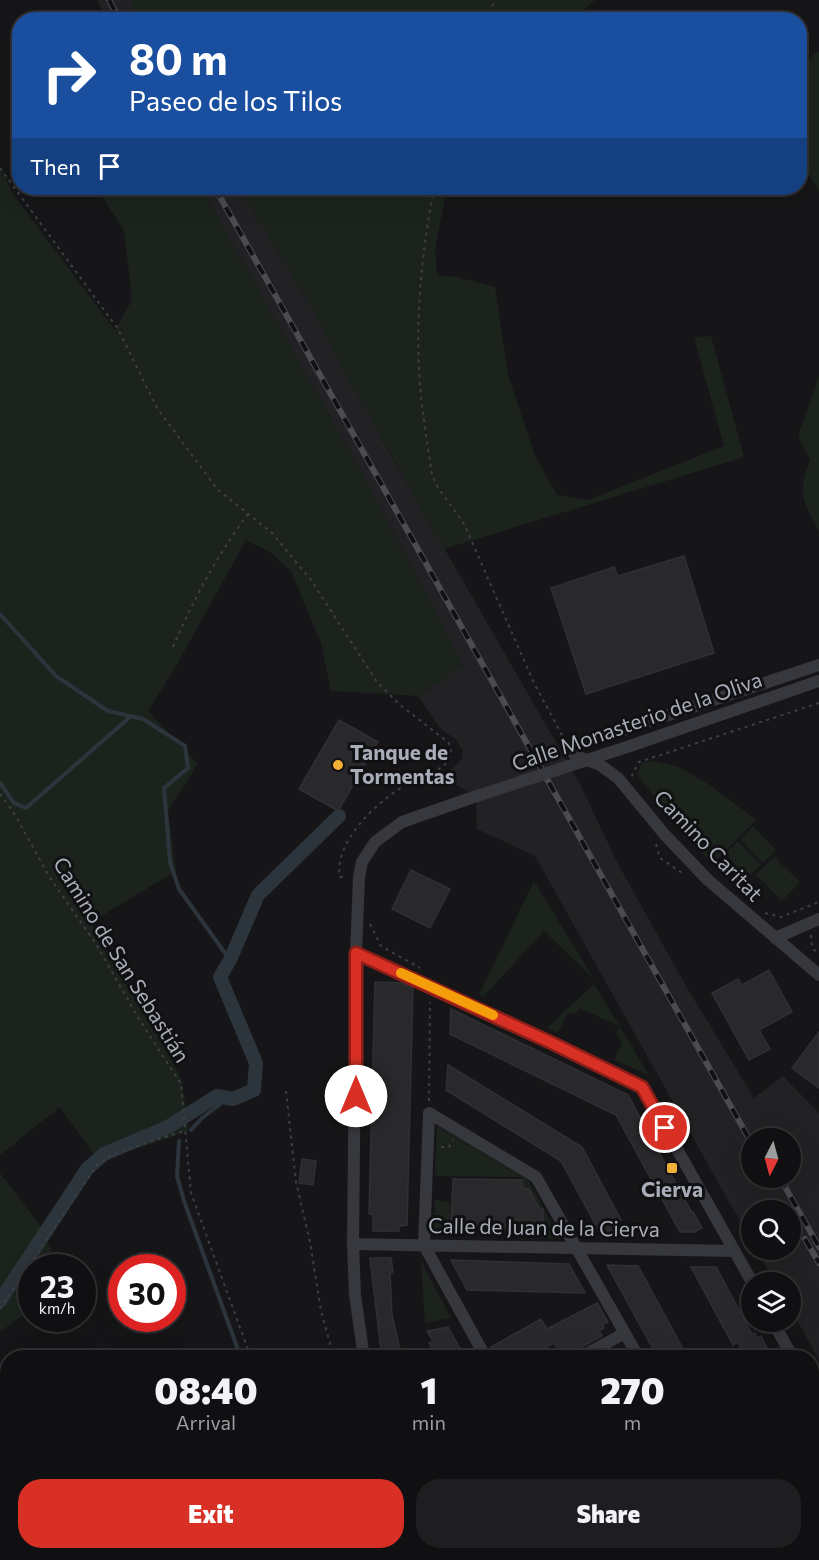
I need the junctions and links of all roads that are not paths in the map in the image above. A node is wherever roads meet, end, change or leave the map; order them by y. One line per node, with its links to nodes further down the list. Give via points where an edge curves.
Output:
1 (819, 665): 4 (street, Camino Caritat, via 569,748 576,756 600,765 618,778 685,857)
2 (819, 681): 5 (street, Calle Monasterio de la Oliva, bridge, via 402,822 375,842 362,862)
3 (819, 919): 4 (street)
4 (775, 938): 6 (street, Camino Caritat)
5 (356, 953): 7 (street, Calle Monasterio de la Oliva); 10 (street, via 642,1087)
6 (819, 975)
7 (353, 1244): 8 (street, Calle de Juan de la Cierva); 14 (street, Calle Monasterio de la Oliva)
8 (424, 1245): 9 (street, Calle de Juan de la Cierva); 9 (street, via 429,1110 536,1177); 15 (street)
9 (576, 1248): 10 (street, Calle de Juan de la Cierva); 13 (street)
10 (735, 1251): 11 (street)
11 (747, 1272)
12 (779, 1332): 18 (street)
13 (625, 1333): 16 (street); 17 (street)
14 (363, 1350)
15 (482, 1350)
16 (594, 1350)
17 (635, 1350)
18 (789, 1350)

